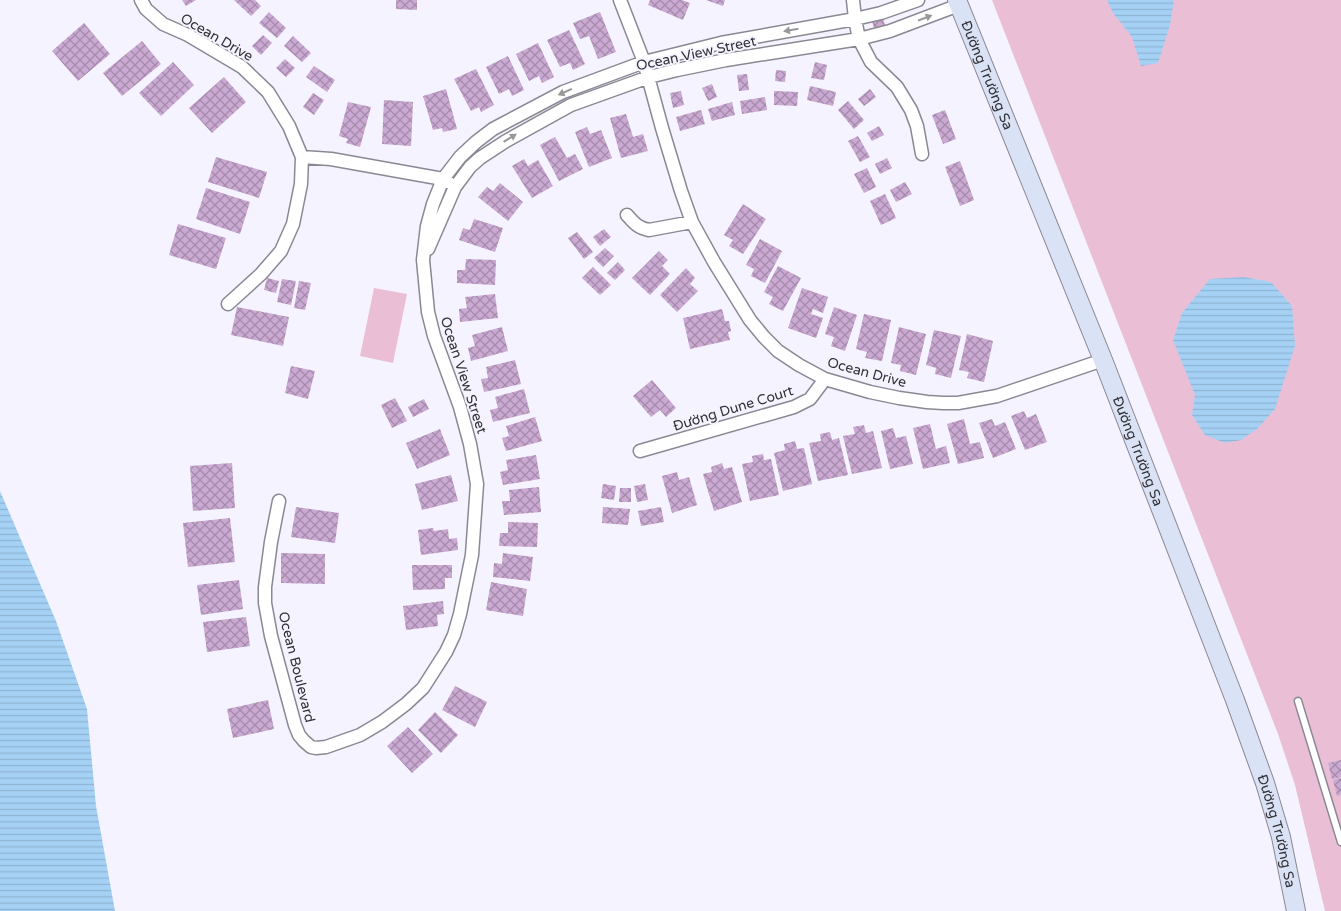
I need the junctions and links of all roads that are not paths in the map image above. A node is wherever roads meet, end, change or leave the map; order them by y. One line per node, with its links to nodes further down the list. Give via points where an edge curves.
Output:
1 (141, 0): 11 (street, Ocean Drive, via 163,24 242,67 268,92 289,126)
2 (620, 0): 8 (street, Ocean Drive)
3 (853, 0): 6 (street)
4 (918, 0): 6 (street, Ocean View Street)
5 (958, 3): 7 (street, Ocean View Street, one-way to 5, via 890,31); 18 (main road, Đường Trường Sa)
6 (855, 19): 7 (street); 8 (street, Ocean View Street, one-way to 8, via 721,43)
7 (859, 39): 9 (street, Ocean View Street, via 726,60); 10 (street, via 871,62 897,87 911,110)
8 (644, 62): 9 (street, Ocean Drive); 12 (street, Ocean View Street, one-way to 12, via 563,92 493,129 460,157)
9 (649, 77): 13 (street, Ocean View Street, one-way to 9, via 480,158 531,126 571,105); 15 (street, Ocean Drive)
10 (922, 154)
11 (302, 157): 12 (street); 17 (street, Ocean Drive, via 301,184 293,224 281,251)
12 (443, 179): 13 (street); 16 (street, Ocean View Street, via 427,226)
13 (455, 187): 16 (street, Ocean View Street)
14 (627, 215): 15 (street, via 635,225 649,230)
15 (692, 222): 19 (street, Ocean Drive, via 736,299 764,337 798,365)
16 (423, 260): 23 (street, Ocean View Street, via 428,312 460,407 477,484 472,555 460,614 442,659 423,688 406,704 360,735 326,747)
17 (228, 304)
18 (1103, 360): 19 (street, Ocean Drive, via 997,396 958,403 899,398); 25 (main road, Đường Trường Sa, via 1265,783 1281,837)
19 (825, 379): 20 (street, Đường Dune Court, via 810,399 794,407)
20 (640, 451)
21 (279, 501): 23 (street, Ocean Boulevard, via 265,587 267,619 295,725 299,735)
22 (1298, 701): 24 (lane)
23 (311, 747)
24 (1341, 842)
25 (1296, 911)

